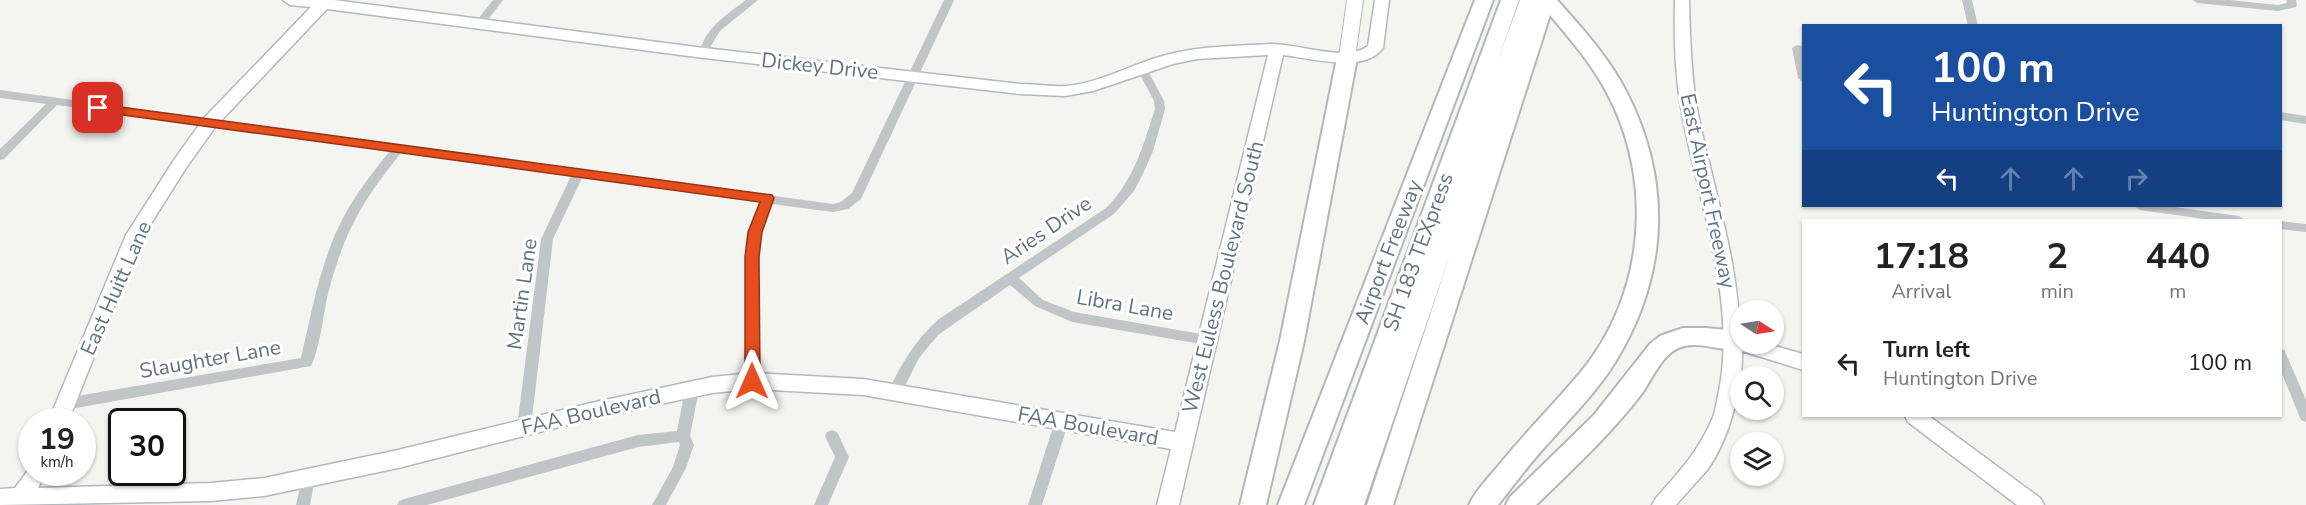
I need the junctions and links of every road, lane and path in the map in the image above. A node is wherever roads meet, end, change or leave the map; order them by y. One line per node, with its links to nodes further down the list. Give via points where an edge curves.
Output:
1 (290, 0): 15 (street, Dickey Drive)
2 (498, 0): 16 (street)
3 (753, 0): 20 (street, via 711,34)
4 (949, 0): 24 (street)
5 (1355, 0): 21 (main road)
6 (1382, 0): 21 (street, via 1375,48 1363,57)
7 (1484, 0): 69 (highway, Airport Freeway)
8 (1510, 0): 70 (highway, SH 183 TEXpress)
9 (1529, 0): 71 (highway, SH 183 TEXpress)
10 (1546, 0): 72 (highway); 73 (highway, via 1591,54 1617,93 1634,131 1649,202 1647,242 1641,280 1627,320 1605,358)
11 (1682, 0): 39 (street, East Airport Freeway, via 1682,58 1690,114)
12 (1967, 0): 17 (street)
13 (2197, 0): 14 (street, via 2278,8 2292,5)
14 (2291, 0)
15 (325, 2): 16 (street, Dickey Drive); 29 (street, East Huitt Lane)
16 (480, 23): 20 (street, Dickey Drive)
17 (1973, 24)
18 (1277, 49): 21 (street, Dickey Drive); 23 (street, Dickey Drive, via 1197,54); 40 (street, West Euless Boulevard South)
19 (1800, 49): 22 (street)
20 (704, 53): 24 (street, Dickey Drive)
21 (1347, 58): 68 (highway, via 1292,341)
22 (1802, 68)
23 (1142, 69): 24 (street, Dickey Drive, via 1065,91); 38 (street, Aries Drive, via 1160,101 1160,109 1132,187 1110,211)
24 (913, 76): 33 (street, via 857,196 844,206 833,208)
25 (0, 94): 26 (street)
26 (54, 102): 29 (street); 31 (street)
27 (2282, 116): 28 (street)
28 (2306, 120)
29 (210, 122): 30 (street); 49 (street, East Huitt Lane, via 132,240)
30 (399, 148): 32 (street); 49 (street, Slaughter Lane, via 364,192 344,228 306,362)
31 (0, 156)
32 (579, 172): 33 (street); 54 (street, Martin Lane, via 548,239)
33 (768, 198): 46 (street, via 755,232 752,257)
34 (2146, 207): 35 (street)
35 (2217, 219)
36 (2282, 225): 37 (street)
37 (2306, 228)
38 (1010, 278): 40 (street, Libra Lane, via 1039,303 1072,317); 48 (street, Aries Drive, via 925,338 910,357)
39 (1731, 300)
40 (1207, 340): 57 (street, West Euless Boulevard South)
41 (1730, 341): 74 (highway, via 1679,338 1653,354 1641,376 1608,417)
42 (1738, 354): 75 (street, East Airport Freeway, via 1726,411 1699,467)
43 (1778, 354): 45 (street)
44 (2282, 359): 51 (street)
45 (1802, 362)
46 (752, 381): 47 (street, FAA Boulevard); 48 (street, FAA Boulevard)
47 (692, 390): 54 (street, FAA Boulevard); 55 (street)
48 (895, 392): 53 (street, FAA Boulevard)
49 (65, 404): 50 (street, East Huitt Lane)
50 (63, 408)
51 (2306, 416)
52 (1916, 417): 76 (street)
53 (1062, 422): 57 (street, FAA Boulevard); 66 (street)
54 (524, 427): 58 (street, FAA Boulevard)
55 (683, 436): 63 (street, via 638,441); 64 (street, via 687,445)
56 (832, 436): 65 (street, via 842,457)
57 (1182, 442): 67 (street, West Euless Boulevard South)
58 (308, 478): 60 (street, FAA Boulevard, via 211,492); 62 (street)
59 (28, 486): 60 (street)
60 (22, 496): 61 (street, FAA Boulevard)
61 (0, 498)
62 (303, 505)
63 (404, 505)
64 (659, 505)
65 (821, 505)
66 (1035, 505)
67 (1167, 505)
68 (1253, 505)
69 (1291, 505)
70 (1327, 505)
71 (1351, 505)
72 (1380, 505)
73 (1482, 505)
74 (1519, 505)
75 (1664, 505)
76 (2033, 505)

